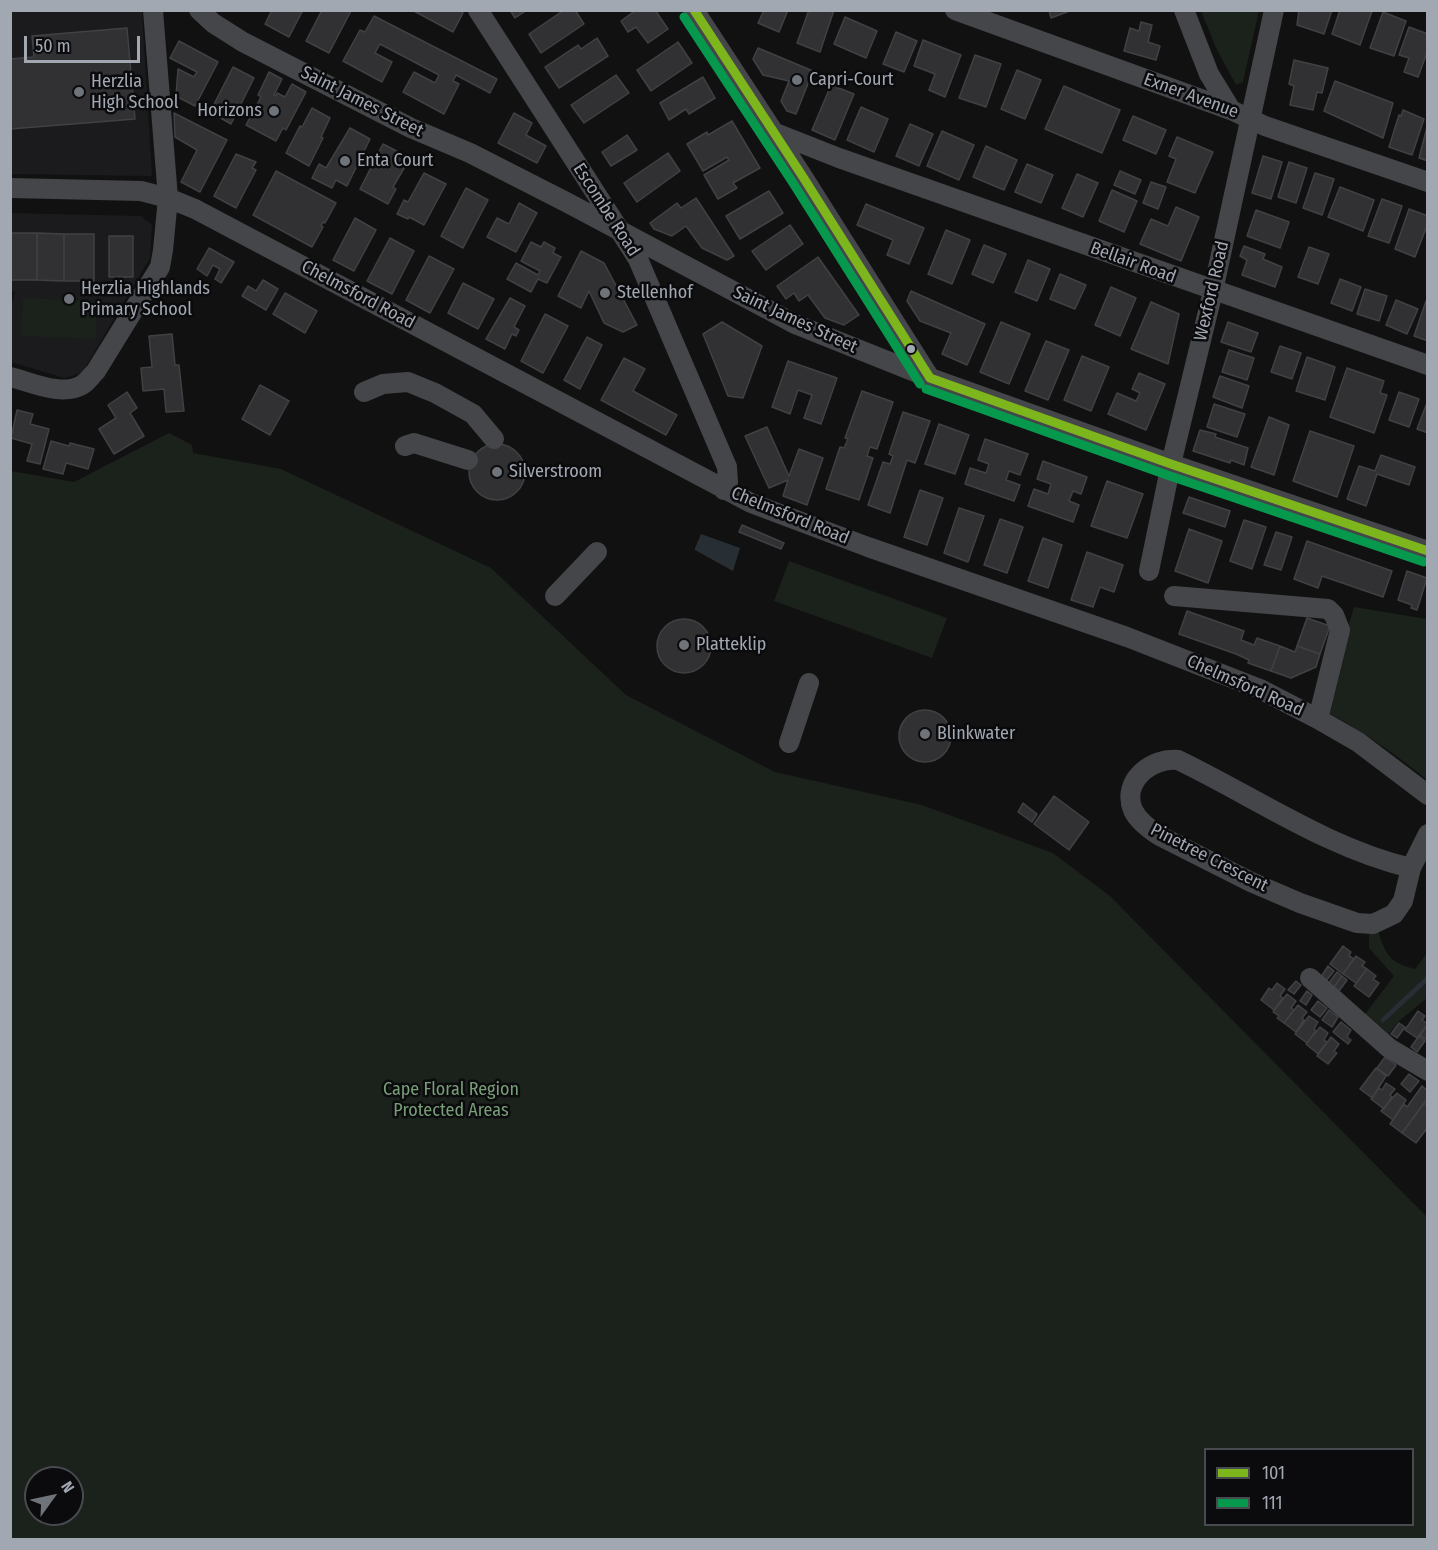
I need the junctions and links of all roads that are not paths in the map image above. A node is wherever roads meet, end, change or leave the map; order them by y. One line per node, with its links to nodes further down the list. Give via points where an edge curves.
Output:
1 (153, 10): 16 (street)
2 (199, 10): 17 (street, Saint James Street, via 213,23 276,59)
3 (478, 10): 17 (street, Escombe Road)
4 (694, 10): 11 (street)
5 (955, 10): 8 (street, Exner Avenue)
6 (1184, 10): 9 (street, via 1209,74)
7 (1274, 10): 10 (street, Wexford Road)
8 (993, 17): 9 (street, Exner Avenue, via 1169,89)
9 (1232, 110): 10 (street, Exner Avenue)
10 (1250, 117): 14 (street, Exner Avenue, via 1265,126); 18 (street, Wexford Road)
11 (773, 132): 12 (street, Bellair Road); 13 (street)
12 (839, 158): 13 (street, via 816,160); 18 (street, Bellair Road)
13 (803, 177): 19 (street)
14 (1428, 182)
15 (10, 188): 16 (street, Chelmsford Road, via 141,191)
16 (168, 198): 22 (street, via 160,267 96,371 83,384 64,390); 29 (street, Chelmsford Road)
17 (618, 230): 20 (street, Saint James Street, via 795,324); 29 (street, Escombe Road, via 638,259 727,467)
18 (1213, 291): 21 (street, Bellair Road); 28 (street, Wexford Road)
19 (893, 320): 20 (street, via 894,342); 23 (street)
20 (883, 360): 23 (street, Saint James Street)
21 (1428, 365)
22 (10, 377)
23 (930, 378): 28 (street, Saint James Street)
24 (364, 392): 25 (street, via 383,384 408,382 473,414)
25 (494, 439)
26 (405, 446): 27 (street, via 414,443)
27 (468, 460)
28 (1171, 464): 30 (street, Saint James Street); 32 (street, Wexford Road)
29 (724, 490): 36 (street, Chelmsford Road, via 867,547 1127,637 1260,689)
30 (1428, 551)
31 (597, 552): 33 (street)
32 (1149, 571)
33 (555, 596)
34 (1174, 596): 36 (street, via 1328,609 1340,630)
35 (809, 682): 37 (street)
36 (1318, 718): 38 (street, Chelmsford Road, via 1358,742)
37 (789, 743)
38 (1428, 795)
39 (1428, 834): 40 (street, Pinetree Crescent)
40 (1411, 868): 40 (street, Pinetree Crescent, via 1403,901 1394,914 1373,924 1357,923 1251,882 1150,830 1133,811 1131,792 1137,776 1149,765 1178,760 1329,840)
41 (1310, 978): 42 (street, via 1389,1048)
42 (1428, 1071)

